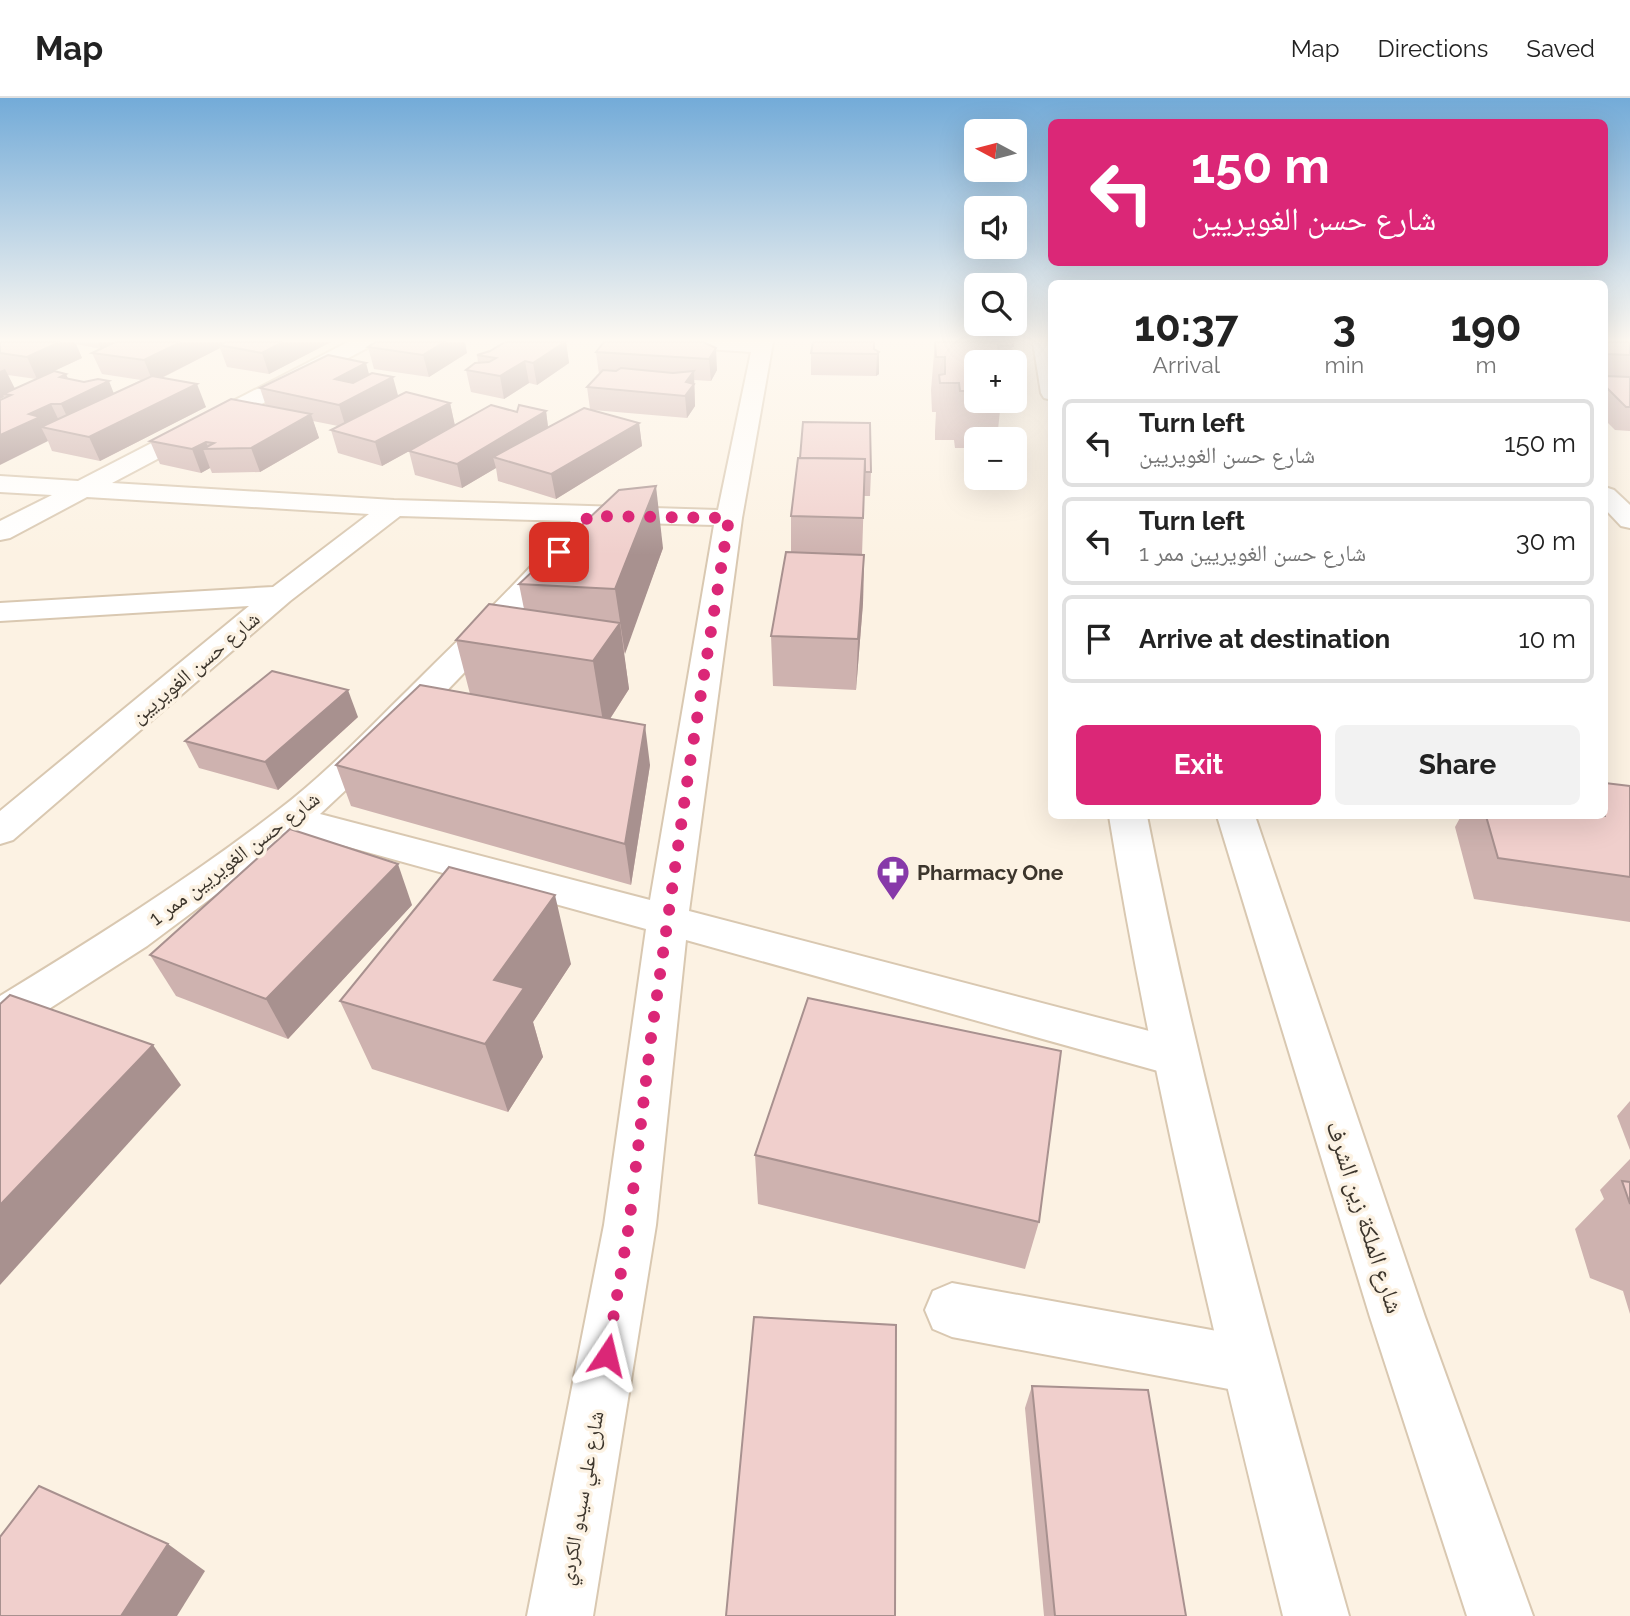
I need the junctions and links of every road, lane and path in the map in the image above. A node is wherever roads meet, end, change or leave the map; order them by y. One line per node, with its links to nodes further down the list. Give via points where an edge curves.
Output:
1 (228, 413): 4 (street)
2 (749, 413): 8 (street, شارع علي سيدو الكردي)
3 (0, 484): 4 (street)
4 (81, 489): 6 (street); 10 (street)
5 (1608, 498): 9 (street)
6 (394, 508): 7 (street); 11 (street, شارع حسن الغويريين)
7 (589, 516): 8 (street); 13 (street, شارع حسن الغويريين ممر 1, via 491,625)
8 (729, 518): 17 (street, شارع علي سيدو الكردي)
9 (1630, 520)
10 (0, 532)
11 (280, 595): 12 (street); 16 (street, شارع حسن الغويريين)
12 (1, 612)
13 (292, 819): 17 (street); 18 (street, شارع حسن الغويريين ممر 1, via 132,935)
14 (1128, 819): 19 (street)
15 (1237, 819): 24 (street, شارع الملكة زين الشرف, via 1341,1146)
16 (0, 831)
17 (668, 920): 19 (street); 22 (street, شارع علي سيدو الكردي, via 629,1225)
18 (0, 1018)
19 (1176, 1056): 21 (street)
20 (952, 1310): 21 (street)
21 (1250, 1365): 23 (street)
22 (560, 1616)
23 (1316, 1616)
24 (1500, 1616)

